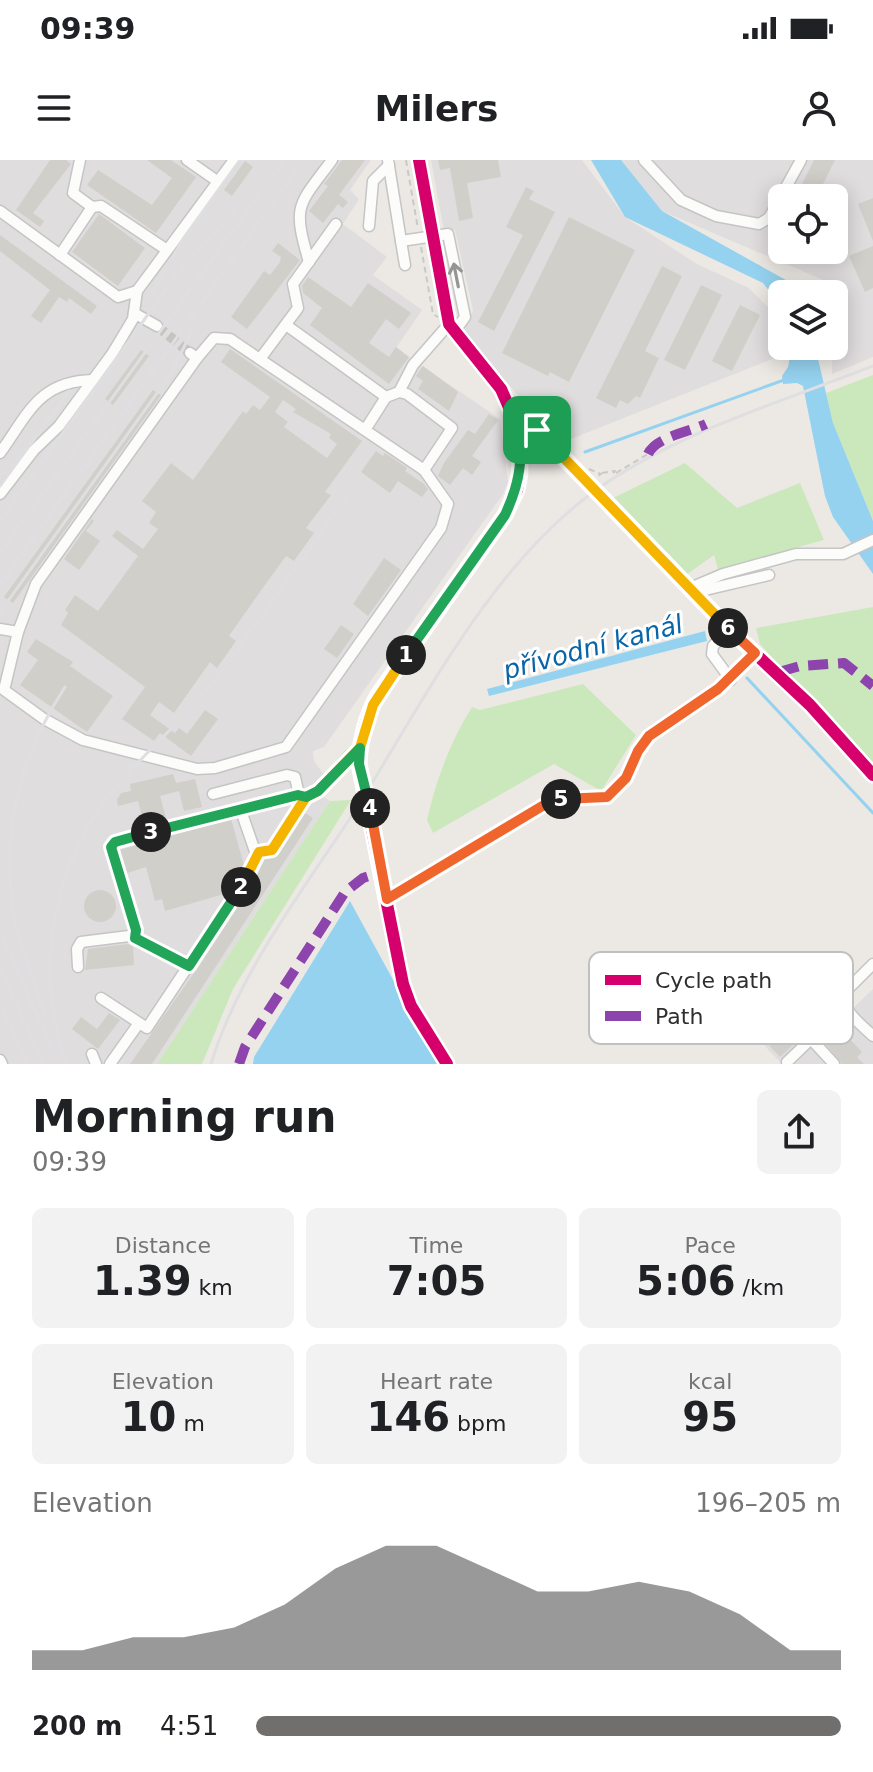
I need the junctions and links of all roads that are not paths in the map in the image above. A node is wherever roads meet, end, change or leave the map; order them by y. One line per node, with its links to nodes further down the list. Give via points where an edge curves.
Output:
1 (80, 160): 10 (street, via 73,193)
2 (187, 160): 9 (street)
3 (332, 160): 18 (street, via 299,205 299,231)
4 (419, 160): 14 (street)
5 (644, 160): 6 (street, via 681,200 716,216 759,224 769,218)
6 (801, 160)
7 (231, 161): 9 (street)
8 (389, 162): 13 (street, via 373,181); 15 (street)
9 (217, 181): 16 (street)
10 (92, 207): 16 (street, via 101,206); 17 (street)
11 (0, 211): 17 (street)
12 (336, 224): 18 (street)
13 (369, 226)
14 (434, 237): 15 (street); 24 (street); 24 (street, one-way to 14, via 465,317 448,234)
15 (401, 241): 19 (street)
16 (167, 250): 20 (street)
17 (60, 255): 20 (street, via 118,297)
18 (309, 262): 22 (street, via 293,284 298,308)
19 (405, 265)
20 (137, 291): 21 (street)
21 (134, 313): 23 (street); 26 (street)
22 (286, 325): 25 (street); 28 (street)
23 (157, 326)
24 (452, 328): 27 (street, via 413,365); 29 (street, via 501,389)
25 (260, 359): 31 (street); 40 (street, via 230,339 214,338 194,356 36,584)
26 (93, 380): 32 (street, via 73,380 43,394); 35 (street)
27 (399, 392): 28 (street); 34 (street, via 452,428)
28 (386, 397): 31 (street)
29 (516, 419): 37 (street, via 537,430); 43 (street, via 517,490 505,515 378,695)
30 (0, 429): 32 (street)
31 (365, 430): 34 (street)
32 (12, 437): 33 (street)
33 (0, 453)
34 (424, 470): 40 (street, via 448,504 441,528 286,747 197,769 83,740 4,690)
35 (0, 494)
36 (873, 540): 37 (street, via 843,554 796,554 761,573 723,574)
37 (694, 592): 39 (street)
38 (0, 629): 40 (street)
39 (729, 629): 41 (street); 42 (street, via 712,654)
40 (18, 632)
41 (755, 653): 42 (street); 44 (street)
42 (731, 680): 49 (street, via 649,736 626,778 607,797 549,802)
43 (360, 748): 46 (street, via 318,791); 49 (street)
44 (873, 775)
45 (213, 794): 46 (street, via 287,775 295,777)
46 (303, 796): 47 (street); 48 (street, via 272,850)
47 (240, 808): 48 (street); 50 (street, via 115,842 111,847)
48 (257, 857): 52 (street)
49 (387, 899): 63 (street, via 403,984)
50 (135, 938): 52 (street); 53 (street, via 81,942)
51 (873, 964): 54 (street)
52 (189, 966): 57 (street, via 147,1028)
53 (78, 967)
54 (853, 984)
55 (101, 998): 57 (street)
56 (853, 1015): 58 (street)
57 (139, 1023): 62 (street)
58 (873, 1036)
59 (806, 1044): 61 (street)
60 (816, 1044): 64 (street)
61 (787, 1062)
62 (110, 1064)
63 (447, 1064)
64 (834, 1064)

